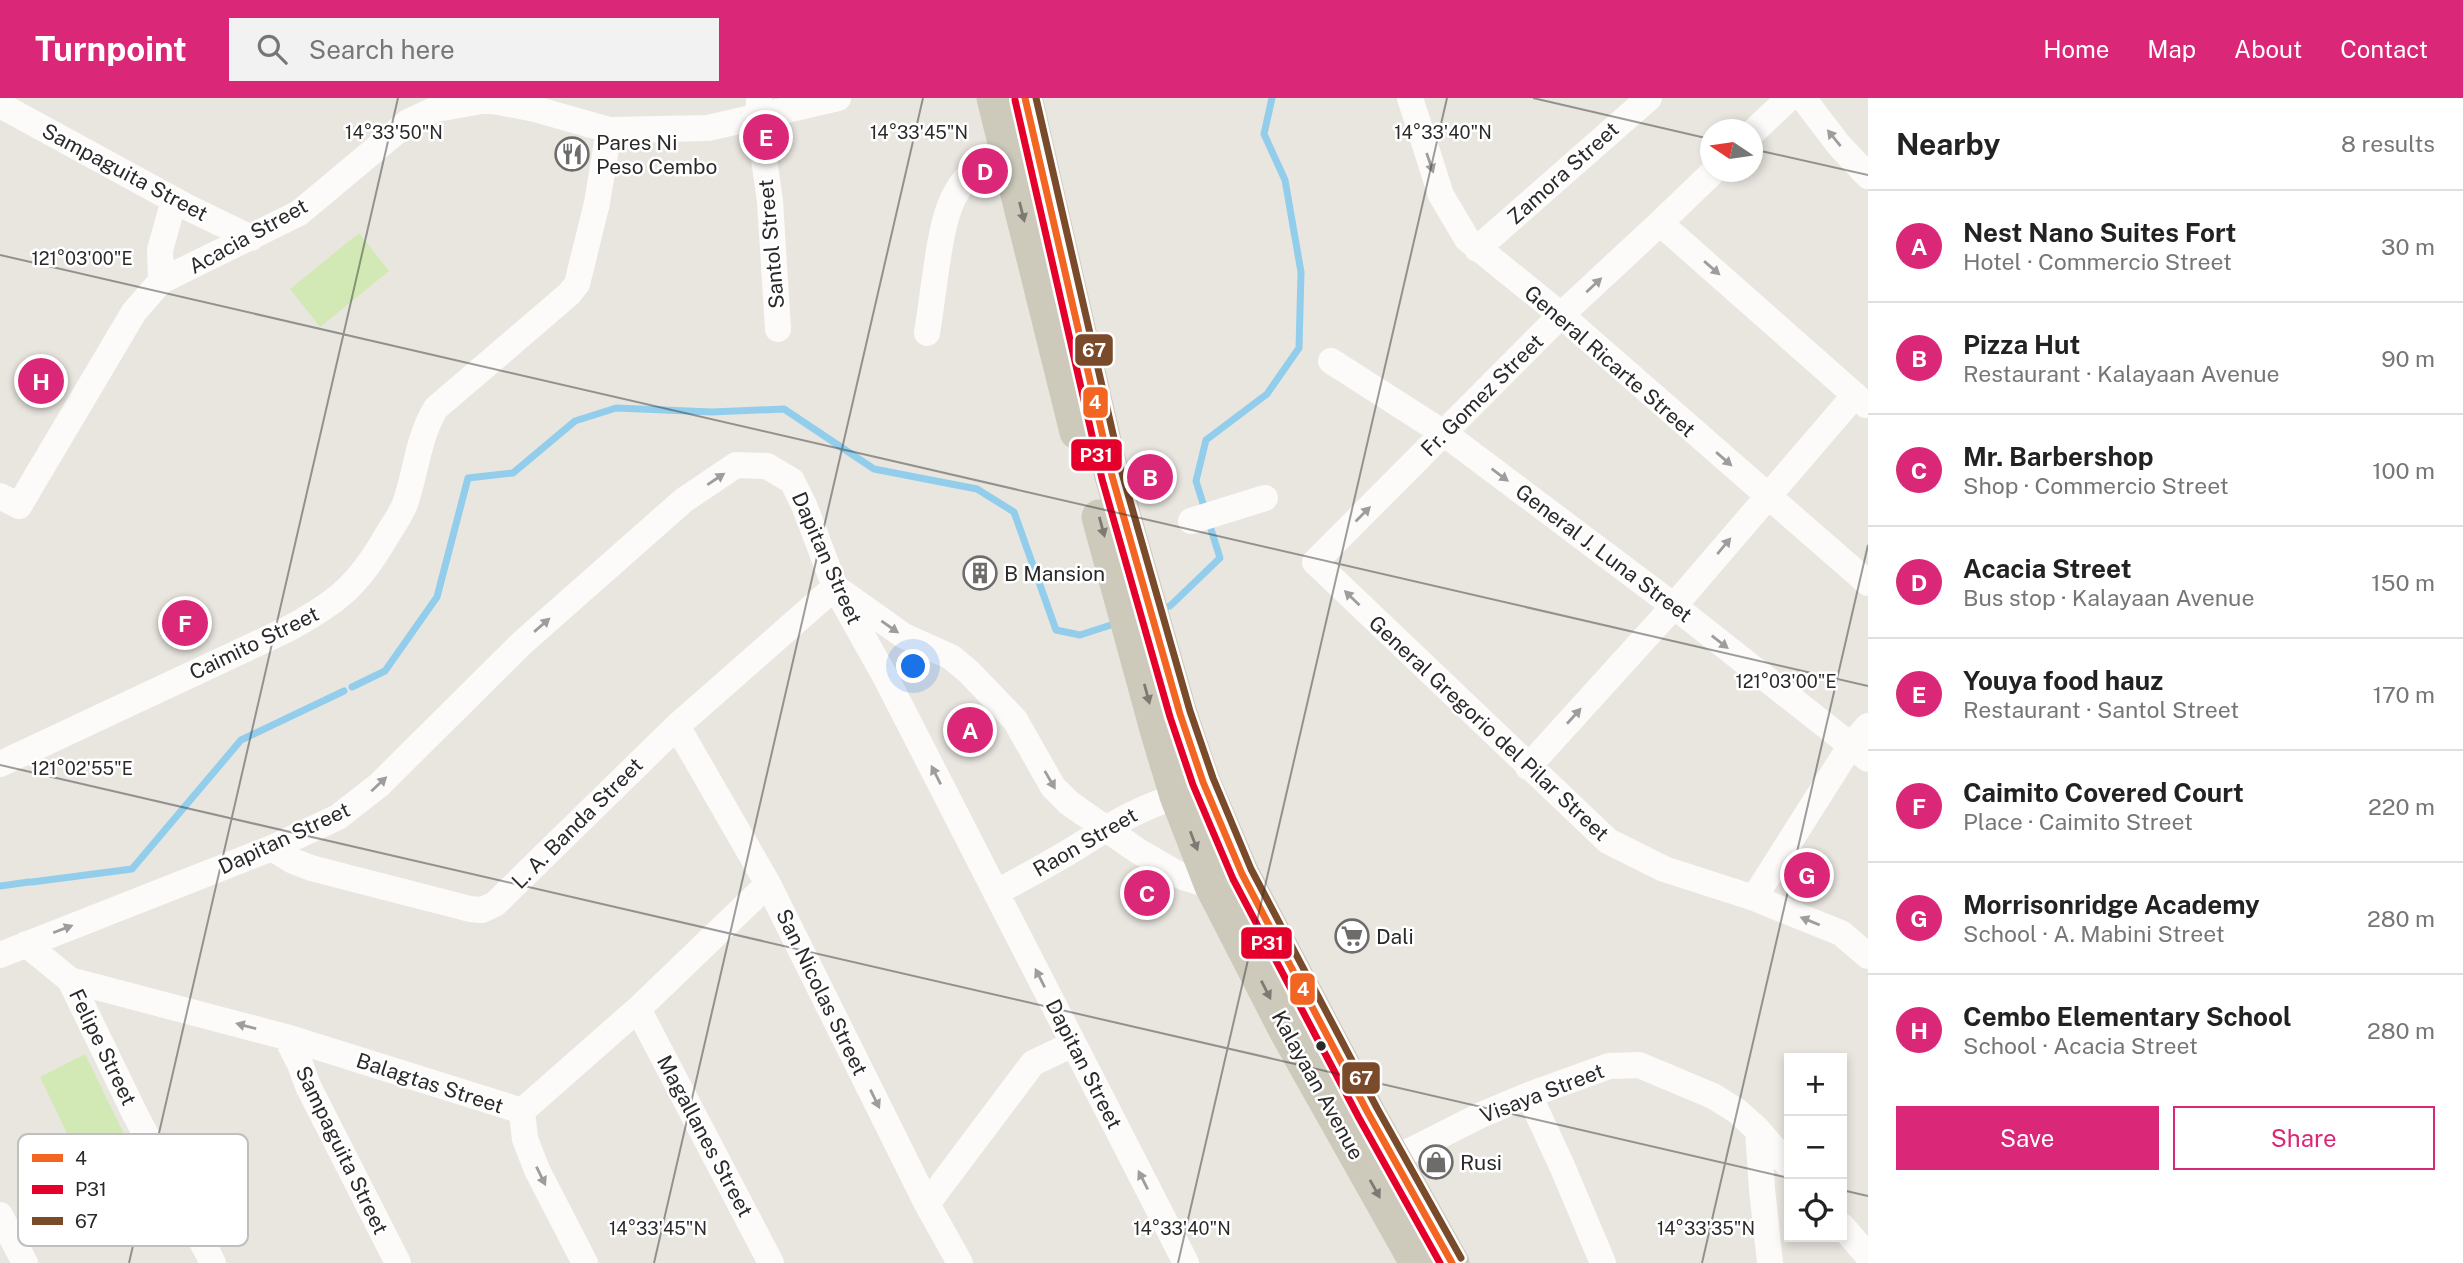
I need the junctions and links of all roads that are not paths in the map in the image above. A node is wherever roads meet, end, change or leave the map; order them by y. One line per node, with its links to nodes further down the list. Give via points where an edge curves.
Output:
1 (838, 98): 9 (street, Acacia Street)
2 (994, 98): 13 (main road, Kalayaan Avenue)
3 (1025, 98): 33 (main road, Kalayaan Avenue, via 1112,476)
4 (1410, 98): 19 (street, General Ricarte Street, one-way to 19, via 1441,195 1466,239)
5 (1649, 98): 19 (street, Zamora Street)
6 (1789, 98): 11 (street)
7 (1803, 98): 14 (street, one-way to 7)
8 (0, 104): 16 (street, Sampaguita Street)
9 (759, 107): 12 (street, Acacia Street, via 708,128); 22 (street, Santol Street)
10 (405, 110): 12 (street, Acacia Street, via 488,100); 18 (street, Acacia Street, via 299,213)
11 (1763, 123)
12 (609, 130): 39 (street, Caimito Street, via 577,284 436,408 428,421 404,506 356,583 326,608 286,630)
13 (1006, 150): 23 (street, via 987,158 953,196 944,220); 33 (main road, Kalayaan Avenue, one-way to 33)
14 (1868, 176)
15 (1703, 182): 17 (street, Fr. Gomez Street)
16 (174, 200): 18 (street, Sampaguita Street); 20 (street, via 161,242)
17 (1660, 223): 21 (street, Fr. Gomez Street, one-way to 17); 25 (street, one-way to 25)
18 (251, 237): 20 (street, Acacia Street)
19 (1477, 248): 21 (street, General Ricarte Street)
20 (161, 281): 27 (street, Acacia Street, via 134,312 19,506)
21 (1561, 315): 26 (street, Fr. Gomez Street); 28 (street, General Ricarte Street, one-way to 28)
22 (778, 329)
23 (927, 332)
24 (1331, 361): 26 (street, General J. Luna Street)
25 (1861, 400): 28 (street)
26 (1445, 433): 31 (street, Fr. Gomez Street, one-way to 26); 35 (street, General J. Luna Street, one-way to 35)
27 (0, 496)
28 (1766, 496): 32 (street, General Ricarte Street); 35 (street, one-way to 28)
29 (1265, 498): 30 (street)
30 (1192, 521)
31 (1315, 562): 40 (street, General Gregorio del Pilar Street, one-way to 31)
32 (1868, 583)
33 (1131, 585): 36 (main road, Kalayaan Avenue)
34 (835, 587): 37 (street, L. A. Banda Street); 42 (street, one-way to 42, via 904,636 951,657 969,672 1015,720 1054,787); 43 (street, Dapitan Street, one-way to 34, via 356,805 522,643 684,500 736,465 767,466 792,481); 46 (street, Dapitan Street, one-way to 34)
35 (1674, 606): 38 (street, General J. Luna Street, one-way to 38); 40 (street, one-way to 35)
36 (1149, 654): 41 (main road, Kalayaan Avenue, one-way to 41); 44 (main road, Kalayaan Avenue, via 1203,782)
37 (677, 726): 43 (street, L. A. Banda Street, via 495,904 482,909 312,868); 45 (street, San Nicolas Street)
38 (1862, 744): 47 (street)
39 (0, 764)
40 (1528, 767): 47 (street, General Gregorio del Pilar Street, via 1615,845 1664,869)
41 (1177, 796): 42 (street, Raon Street); 44 (main road, Kalayaan Avenue, one-way to 44)
42 (1104, 828): 44 (street, via 1183,877); 46 (street, Raon Street)
43 (272, 848): 48 (street, Dapitan Street, one-way to 43)
44 (1227, 880): 59 (main road, Kalayaan Avenue); 73 (main road, Kalayaan Avenue, one-way to 73, via 1287,1032)
45 (768, 884): 52 (street, Balagtas Street); 61 (street, San Nicolas Street, one-way to 61)
46 (996, 893): 54 (street, Dapitan Street, one-way to 46)
47 (1754, 898): 50 (street, General Gregorio del Pilar Street, one-way to 47, via 1841,933)
48 (26, 944): 49 (street, Dapitan Street); 51 (street, Balagtas Street)
49 (0, 955)
50 (1868, 956)
51 (70, 980): 53 (street, Balagtas Street, one-way to 51); 58 (street, Felipe Street)
52 (638, 1009): 56 (street, Balagtas Street); 70 (street, Magallanes Street)
53 (286, 1037): 56 (street, Balagtas Street); 68 (street, Sampaguita Street)
54 (1073, 1044): 61 (street, via 1034,1063); 72 (street, Dapitan Street, one-way to 54)
55 (1529, 1095): 57 (street, Visaya Street, via 1609,1066 1639,1065 1713,1096); 59 (street, Visaya Street); 75 (street)
56 (522, 1111): 69 (street, one-way to 69, via 525,1139 537,1170)
57 (1758, 1130): 60 (street, Visaya Street); 76 (street)
58 (145, 1134)
59 (1394, 1159): 74 (main road, Kalayaan Avenue)
60 (1784, 1160)
61 (927, 1204): 71 (street, San Nicolas Street)
62 (0, 1215): 66 (street)
63 (1847, 1232): 65 (street)
64 (204, 1246): 67 (street, Felipe Street)
65 (1868, 1256)
66 (25, 1263)
67 (213, 1263)
68 (398, 1263)
69 (585, 1263)
70 (771, 1263)
71 (960, 1263)
72 (1186, 1263)
73 (1417, 1263)
74 (1452, 1263)
75 (1604, 1263)
76 (1770, 1263)

